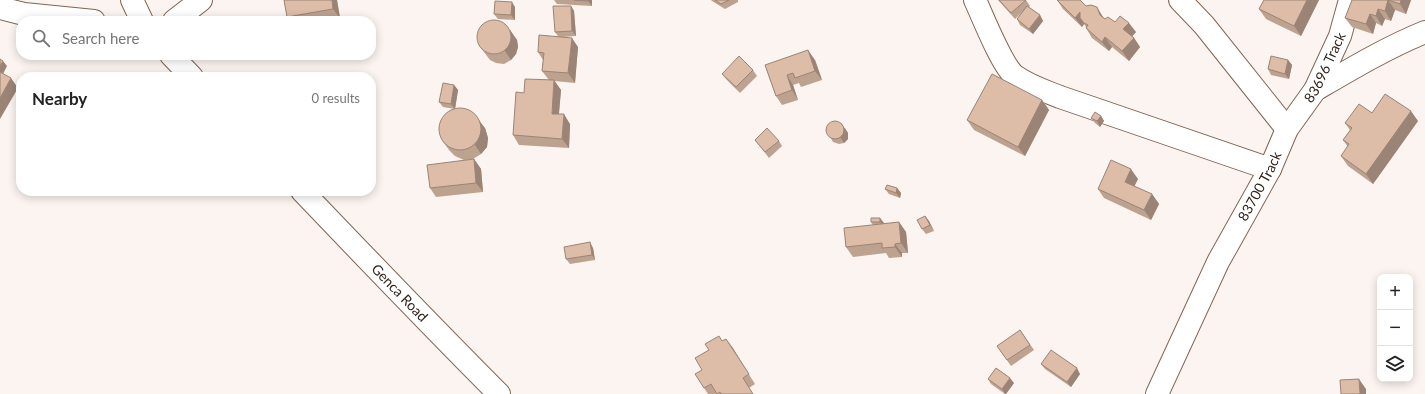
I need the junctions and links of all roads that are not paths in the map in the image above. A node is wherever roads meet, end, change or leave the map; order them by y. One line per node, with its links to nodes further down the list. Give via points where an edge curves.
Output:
1 (132, 0): 8 (street)
2 (201, 0): 9 (street)
3 (975, 0): 15 (street, via 1005,63 1014,75 1027,83 1060,97)
4 (1180, 0): 14 (street, via 1204,25)
5 (1350, 0): 13 (street, 83696 Track, via 1340,36)
6 (0, 8): 7 (street)
7 (44, 16)
8 (140, 16)
9 (180, 16)
10 (1425, 32): 13 (street, via 1397,43)
11 (177, 60): 12 (street)
12 (187, 72)
13 (1315, 90): 14 (street, 83696 Track)
14 (1288, 129): 15 (street, 83700 Track)
15 (1270, 169): 18 (street, 83700 Track, via 1218,262)
16 (307, 196): 17 (street, Genca Road)
17 (499, 394)
18 (1157, 394)

